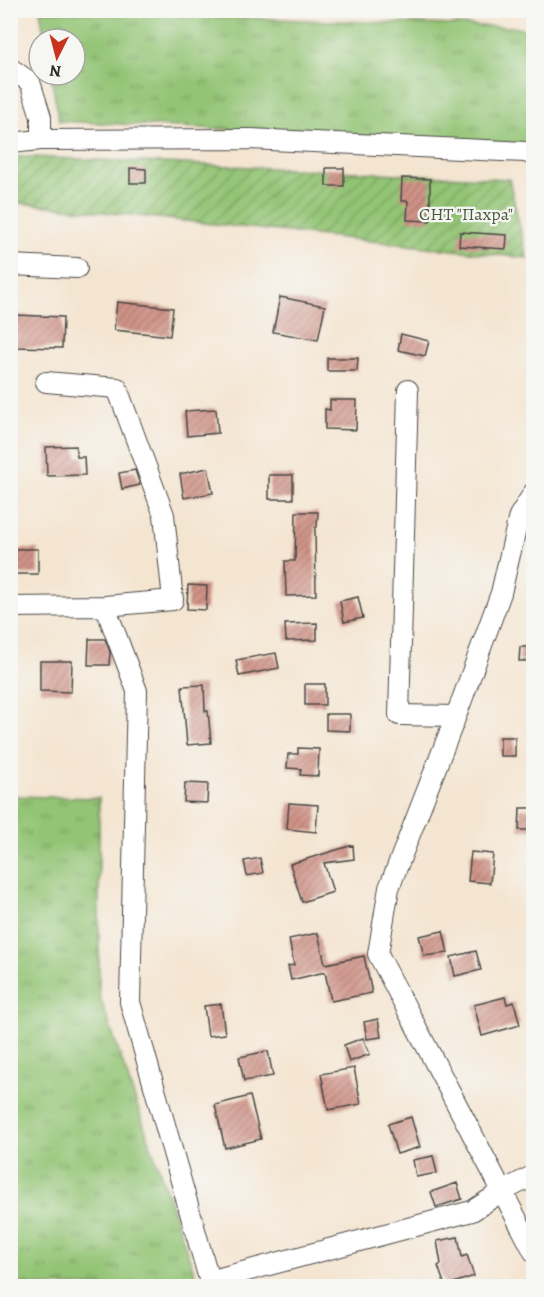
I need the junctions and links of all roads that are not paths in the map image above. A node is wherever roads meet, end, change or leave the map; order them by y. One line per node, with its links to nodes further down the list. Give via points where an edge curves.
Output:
1 (10, 68): 2 (street, via 30,82 41,117)
2 (41, 140): 3 (street); 4 (street, via 250,139)
3 (10, 143)
4 (534, 155)
5 (10, 265): 6 (street)
6 (77, 268)
7 (46, 382): 10 (street, via 117,388 164,515 173,600)
8 (408, 390): 12 (street, via 399,715)
9 (534, 492): 12 (street, via 519,516 501,593)
10 (105, 606): 11 (street); 16 (street, via 137,691 130,1002)
11 (10, 607)
12 (456, 716): 14 (street, via 389,888 378,954)
13 (534, 1176): 14 (street)
14 (501, 1192): 15 (street); 16 (street, via 472,1211)
15 (534, 1252)
16 (210, 1284)

